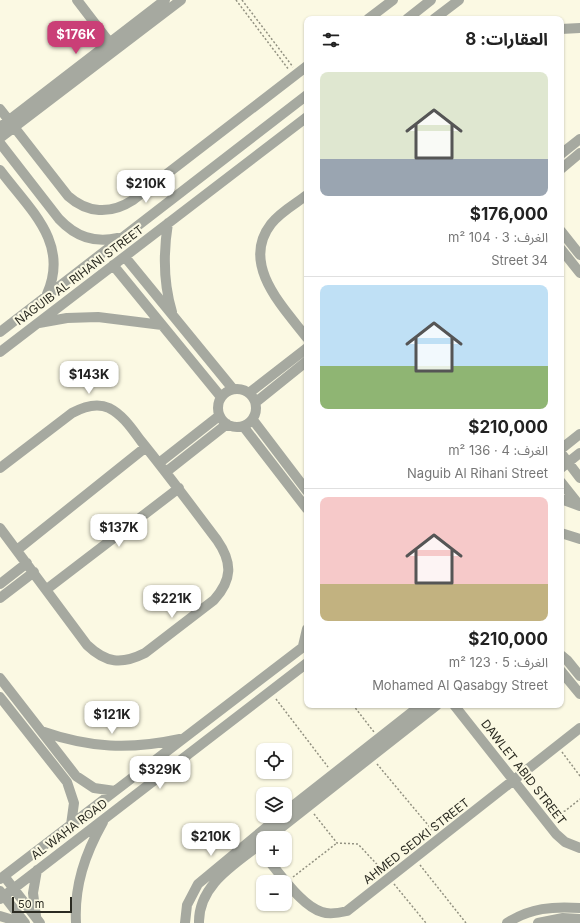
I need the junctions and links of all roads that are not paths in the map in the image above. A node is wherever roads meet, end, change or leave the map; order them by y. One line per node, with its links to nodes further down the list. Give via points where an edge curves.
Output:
1 (77, 0): 12 (street)
2 (165, 0): 12 (street)
3 (181, 0): 12 (street)
4 (393, 0): 7 (street)
5 (431, 0): 8 (street)
6 (459, 0): 9 (street)
7 (372, 16)
8 (411, 16)
9 (438, 16)
10 (580, 28): 11 (street)
11 (564, 29)
12 (112, 47): 17 (street)
13 (304, 68): 17 (street, via 133,200 121,207 108,210 82,206 68,196)
14 (304, 98): 31 (street, NAGUIB AL RIHANI STREET)
15 (0, 109): 17 (street)
16 (304, 119): 29 (street, NAGUIB AL RIHANI STREET)
17 (12, 124): 18 (street); 19 (street)
18 (0, 127)
19 (0, 138)
20 (580, 139): 22 (street)
21 (0, 143): 26 (street)
22 (564, 152)
23 (580, 153): 24 (street)
24 (564, 166)
25 (0, 170): 28 (street)
26 (39, 194): 28 (street); 31 (street, via 64,224 80,236 107,241)
27 (304, 197): 41 (street, via 271,224 260,250 260,264 264,277)
28 (26, 204): 37 (street, via 51,241 55,255 55,269)
29 (168, 223): 34 (street, NAGUIB AL RIHANI STREET); 38 (street, via 164,270 166,293)
30 (564, 235): 33 (street)
31 (120, 238): 37 (street, NAGUIB AL RIHANI STREET)
32 (564, 253): 36 (street)
33 (580, 255)
34 (125, 257): 35 (street, NAGUIB AL RIHANI STREET); 38 (street)
35 (113, 265): 39 (street, NAGUIB AL RIHANI STREET); 40 (street)
36 (580, 273)
37 (47, 296): 42 (street, NAGUIB AL RIHANI STREET)
38 (173, 316): 46 (street)
39 (37, 323): 40 (street, via 67,318 98,317); 44 (street, NAGUIB AL RIHANI STREET)
40 (162, 325): 48 (street)
41 (303, 325)
42 (0, 332)
43 (304, 350): 47 (street)
44 (0, 352)
45 (304, 363): 49 (street)
46 (233, 389): 47 (street); 48 (street)
47 (249, 393): 49 (street)
48 (221, 397): 50 (street, via 218,406)
49 (256, 402): 51 (street, via 257,408)
50 (219, 416): 52 (street); 58 (street)
51 (252, 420): 53 (street); 64 (street)
52 (227, 424): 53 (street, via 232,427); 61 (street)
53 (244, 426): 67 (street)
54 (579, 434): 55 (street)
55 (564, 446)
56 (146, 448): 58 (street); 60 (street, via 119,414 96,405 83,407 72,413); 72 (street)
57 (580, 453): 59 (street)
58 (159, 463): 61 (street)
59 (565, 465): 62 (street)
60 (0, 468)
61 (166, 472): 65 (street)
62 (580, 478)
63 (564, 486): 68 (street)
64 (304, 487)
65 (179, 488): 76 (street); 76 (street, via 225,551 228,578 223,590 214,600 144,653 133,659 120,661 96,654)
66 (564, 500): 68 (street)
67 (304, 505)
68 (580, 506)
69 (0, 528): 72 (street)
70 (564, 534): 71 (street)
71 (580, 539)
72 (17, 550): 73 (street)
73 (27, 563): 74 (street); 75 (street)
74 (34, 572): 76 (street); 77 (street)
75 (0, 584)
76 (47, 589)
77 (0, 598)
78 (304, 646): 91 (street, AL WAHA ROAD)
79 (564, 658): 82 (street)
80 (304, 665): 95 (street, AL WAHA ROAD)
81 (564, 675): 84 (street)
82 (580, 676)
83 (0, 678): 90 (street)
84 (580, 694)
85 (0, 697): 96 (street, via 67,782 74,803)
86 (418, 708): 94 (street)
87 (433, 708): 97 (street)
88 (456, 708): 92 (street, DAWLET ABID STREET)
89 (580, 728): 92 (street, AHMED SEDKI STREET)
90 (41, 731): 91 (street, via 68,740 112,746 155,745); 93 (street, via 82,781 101,790)
91 (184, 738): 93 (street, AL WAHA ROAD)
92 (514, 780): 100 (street, DAWLET ABID STREET, via 565,842); 101 (street, AHMED SEDKI STREET, via 347,911 323,913 312,908)
93 (115, 791): 96 (street, AL WAHA ROAD)
94 (292, 806)
95 (106, 818): 102 (street, AL WAHA ROAD); 111 (street, via 83,864 78,887)
96 (71, 825): 103 (street, AL WAHA ROAD)
97 (277, 831)
98 (256, 847): 112 (street, via 198,884 187,905)
99 (256, 848): 113 (street, via 208,890 200,909)
100 (580, 848)
101 (274, 867)
102 (37, 870): 104 (street, AL WAHA ROAD); 109 (street, via 33,893)
103 (2, 878): 104 (street)
104 (14, 889): 105 (street, AL WAHA ROAD); 109 (street)
105 (1, 895): 110 (street)
106 (580, 908): 114 (street, via 542,908 524,913)
107 (0, 916): 110 (street)
108 (580, 919): 115 (street, via 563,918)
109 (38, 920)
110 (24, 923)
111 (76, 923)
112 (185, 923)
113 (199, 923)
114 (507, 923)
115 (538, 923)

